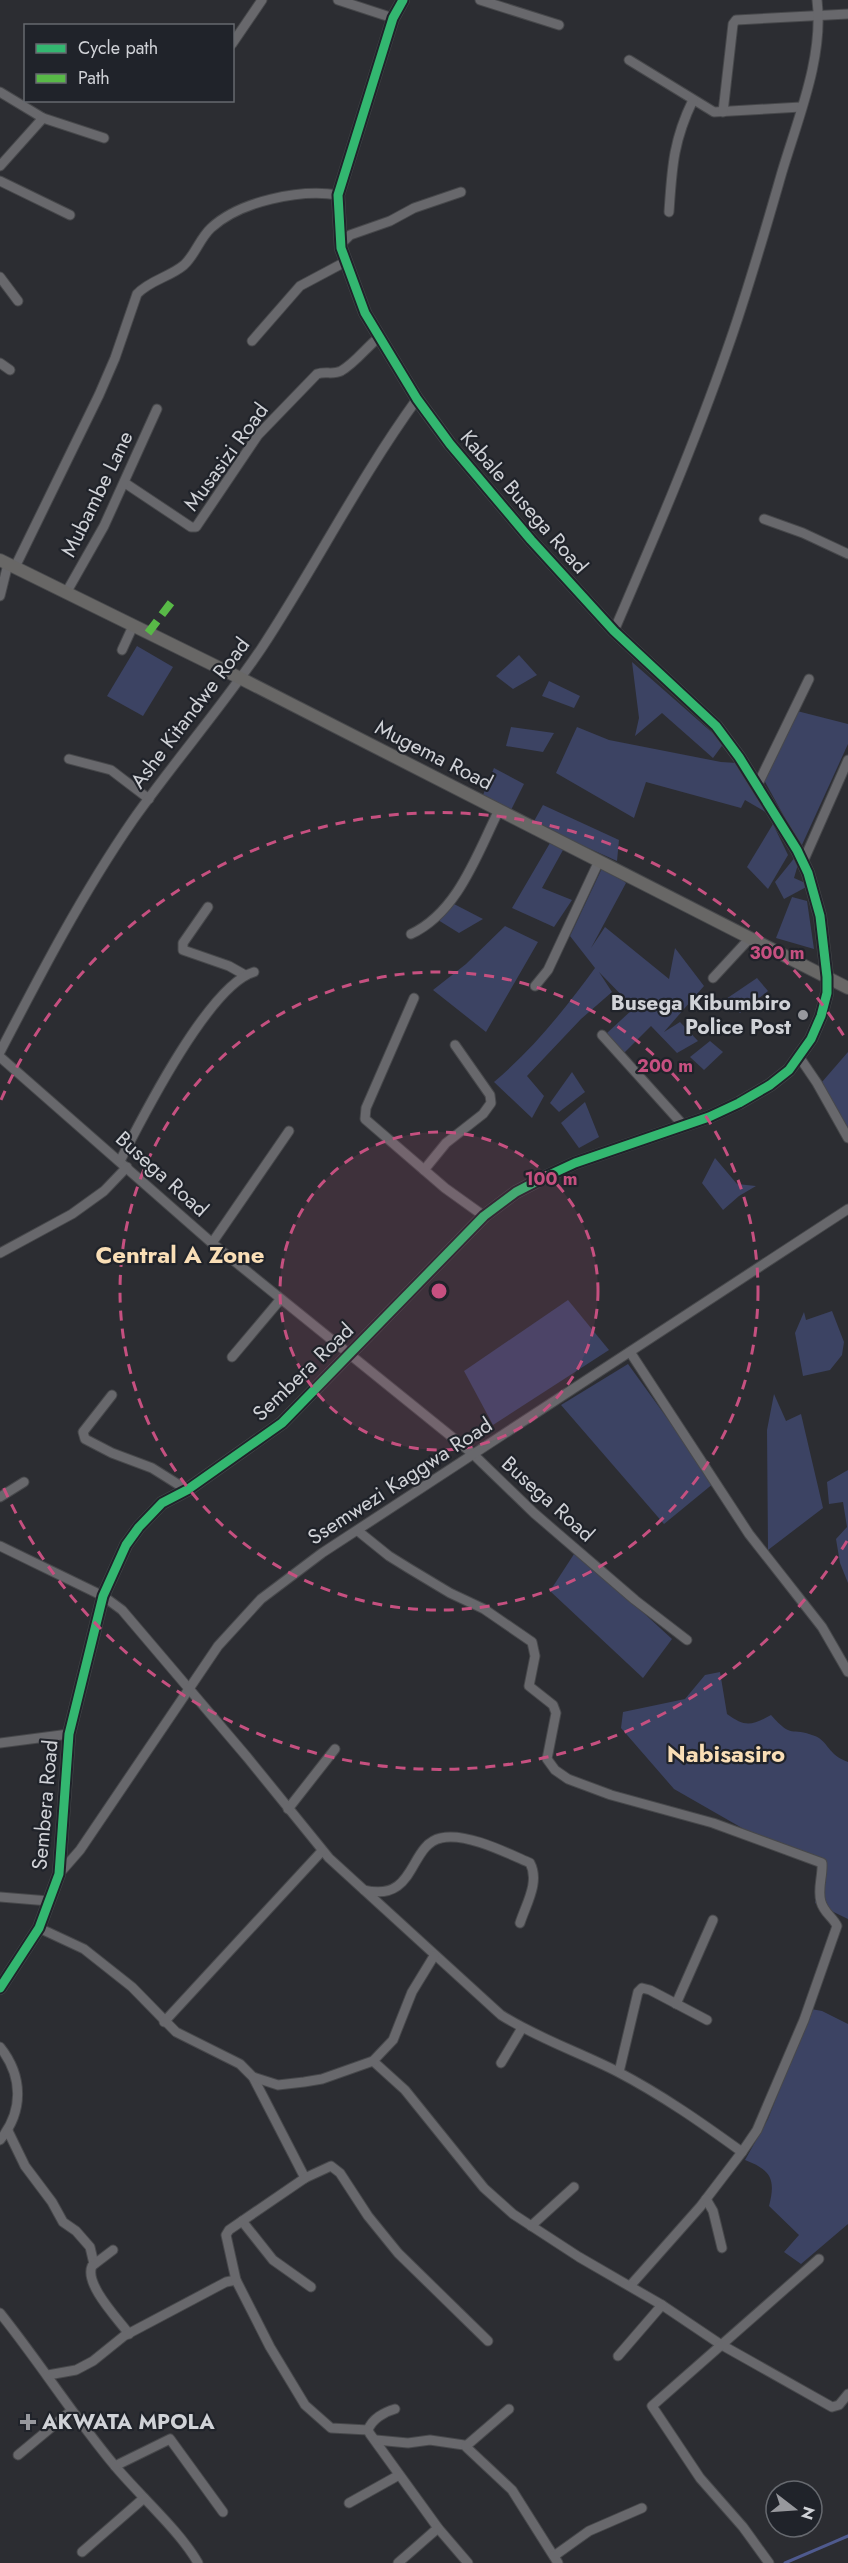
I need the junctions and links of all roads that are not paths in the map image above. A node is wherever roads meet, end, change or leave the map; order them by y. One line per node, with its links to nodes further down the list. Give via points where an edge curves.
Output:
1 (262, 0): 10 (street)
2 (338, 0): 8 (street)
3 (402, 0): 8 (street, Kabale Busega Road)
4 (480, 0): 9 (street)
5 (816, 0): 6 (street)
6 (818, 14): 7 (street); 14 (street, via 815,51); 15 (street, via 736,20)
7 (848, 14)
8 (393, 18): 21 (street, Kabale Busega Road)
9 (559, 25)
10 (234, 41)
11 (629, 60): 13 (street)
12 (0, 92): 16 (street)
13 (693, 100): 15 (street, via 714,112); 22 (street, via 673,153)
14 (801, 107): 15 (street); 41 (street, via 727,350 667,508)
15 (723, 112)
16 (43, 118): 17 (street); 18 (street)
17 (104, 138)
18 (0, 166)
19 (0, 181): 23 (street)
20 (461, 192): 24 (street, via 350,235)
21 (338, 195): 24 (street, Kabale Busega Road); 37 (street, via 302,194 234,212 209,229 184,265 136,294 99,395)
22 (669, 212)
23 (70, 215)
24 (341, 244): 25 (street, Kabale Busega Road)
25 (345, 262): 28 (street, Kabale Busega Road); 29 (street, via 300,286)
26 (0, 277): 27 (street)
27 (18, 301)
28 (378, 339): 32 (street, Kabale Busega Road); 34 (street, Musasizi Road, via 342,370 317,374 268,423 196,527)
29 (252, 341)
30 (0, 363): 31 (street)
31 (10, 370)
32 (417, 399): 41 (street, Kabale Busega Road, via 531,540); 43 (street, Ashe Kitandwe Road)
33 (157, 409): 34 (street, Mubambe Lane)
34 (125, 483): 38 (street, Mubambe Lane)
35 (764, 519): 36 (street)
36 (848, 554)
37 (8, 564): 38 (street, Mugema Road); 39 (street)
38 (66, 593): 40 (street, Mugema Road)
39 (0, 596)
40 (133, 626): 42 (street); 43 (street, Mugema Road)
41 (614, 631): 47 (street, Kabale Busega Road, via 716,726)
42 (122, 650)
43 (240, 678): 48 (street, Ashe Kitandwe Road); 49 (street, Mugema Road)
44 (809, 679): 47 (street)
45 (69, 759): 48 (street, via 111,770)
46 (848, 760): 51 (street)
47 (757, 786): 51 (street, Kabale Busega Road)
48 (149, 799): 62 (street, Ashe Kitandwe Road, via 67,926)
49 (499, 810): 50 (street, Mugema Road); 53 (street, via 454,896 424,928)
50 (599, 861): 54 (street, Mugema Road); 57 (street, via 548,970)
51 (803, 862): 55 (street, Kabale Busega Road, via 820,916)
52 (208, 907): 68 (street, via 183,943 183,950 250,973 220,999 196,1028)
53 (411, 934)
54 (750, 938): 55 (street, Mugema Road); 56 (street)
55 (827, 977): 58 (street, Mugema Road); 64 (street, Sembera Road, via 821,1016)
56 (712, 978)
57 (535, 986)
58 (848, 988)
59 (414, 998): 69 (street, via 365,1114 369,1124)
60 (602, 1035): 65 (street)
61 (455, 1045): 69 (street, via 490,1095 490,1103 446,1143)
62 (0, 1052)
63 (0, 1057): 68 (street, Busega Road)
64 (800, 1058): 65 (street, Sembera Road, via 789,1070 739,1103); 67 (street)
65 (684, 1126): 71 (street, Sembera Road, via 575,1163 516,1192)
66 (289, 1131): 72 (street)
67 (848, 1138)
68 (124, 1164): 72 (street, Busega Road); 73 (street, via 104,1191 72,1214)
69 (424, 1170): 71 (street)
70 (848, 1209): 75 (street, Ssemwezi Kaggwa Road)
71 (484, 1216): 76 (street, Sembera Road)
72 (212, 1244): 74 (street, Busega Road)
73 (0, 1253)
74 (280, 1300): 76 (street, Busega Road); 77 (street)
75 (630, 1352): 79 (street, Ssemwezi Kaggwa Road); 87 (street, via 749,1534 822,1627)
76 (349, 1354): 79 (street, Busega Road); 81 (street, Sembera Road, via 282,1423)
77 (232, 1357)
78 (112, 1395): 81 (street, via 83,1432 85,1439 152,1468)
79 (473, 1454): 83 (street, Ssemwezi Kaggwa Road); 86 (street, Busega Road, via 534,1513)
80 (24, 1482): 82 (street)
81 (187, 1490): 85 (street, Sembera Road, via 162,1503 139,1527 126,1545)
82 (0, 1497)
83 (358, 1531): 88 (street, Ssemwezi Kaggwa Road, via 261,1599 218,1646); 114 (street, via 396,1560 484,1609 532,1642 535,1656 529,1686 553,1705 556,1713 547,1759 555,1770 611,1795 713,1823 822,1863 820,1902 837,1926 804,2020 757,2130)
84 (0, 1546): 85 (street)
85 (103, 1596): 88 (street, via 122,1610); 89 (street, Sembera Road)
86 (687, 1640)
87 (848, 1672)
88 (190, 1688): 92 (street); 94 (street, Ssemwezi Kaggwa Road, via 80,1850)
89 (69, 1734): 90 (street); 94 (street, Sembera Road)
90 (0, 1743)
91 (335, 1749): 92 (street)
92 (288, 1809): 93 (street)
93 (322, 1851): 95 (street); 105 (street)
94 (59, 1874): 97 (street, Sembera Road)
95 (362, 1889): 99 (street, via 388,1892 403,1881 430,1843 460,1837 530,1863 535,1872 533,1886); 101 (street)
96 (0, 1897): 97 (street)
97 (49, 1901): 100 (street, Sembera Road)
98 (713, 1920): 103 (street)
99 (520, 1923)
100 (39, 1928): 102 (street, Sembera Road); 105 (street, via 84,1949 132,1987)
101 (434, 1956): 106 (street, via 501,2015); 108 (street, via 412,1992 393,2040)
102 (0, 1988)
103 (676, 2004): 104 (street); 110 (street, via 650,1990 642,1988 638,1992)
104 (708, 2020)
105 (164, 2022): 111 (street, via 240,2064)
106 (522, 2028): 109 (street); 110 (street)
107 (0, 2047): 112 (street, via 18,2084 16,2114)
108 (373, 2061): 111 (street, via 304,2082 278,2085); 119 (street, via 405,2090 484,2188)
109 (501, 2063)
110 (619, 2072): 114 (street, via 683,2110)
111 (253, 2077): 115 (street)
112 (8, 2130): 113 (street); 123 (street, via 25,2166 63,2222 90,2247)
113 (0, 2140)
114 (742, 2152): 117 (street)
115 (305, 2178): 118 (street); 130 (street, via 331,2166 340,2173 398,2253)
116 (574, 2187): 119 (street)
117 (706, 2199): 120 (street); 125 (street)
118 (242, 2221): 124 (street, via 226,2235); 126 (street, via 273,2260)
119 (531, 2226): 125 (street)
120 (722, 2248)
121 (113, 2250): 123 (street)
122 (819, 2259): 131 (street)
123 (94, 2264): 129 (street, via 90,2274 96,2290)
124 (237, 2280): 129 (street, via 226,2282); 138 (street, via 270,2348 305,2405 331,2428)
125 (630, 2286): 127 (street)
126 (311, 2287)
127 (662, 2305): 131 (street); 132 (street)
128 (0, 2313): 133 (street)
129 (129, 2334): 133 (street, via 76,2370)
130 (488, 2341)
131 (720, 2344): 134 (street, via 832,2407); 154 (street, via 652,2406 700,2478)
132 (618, 2356)
133 (48, 2375): 137 (street)
134 (848, 2394)
135 (395, 2409): 138 (street, via 382,2414)
136 (509, 2409): 140 (street)
137 (71, 2411): 141 (street); 142 (street)
138 (368, 2430): 139 (street)
139 (376, 2440): 140 (street, via 408,2444 442,2441); 143 (street)
140 (466, 2446): 150 (street, via 512,2490)
141 (18, 2455)
142 (115, 2466): 144 (street); 147 (street, via 170,2439)
143 (399, 2475): 145 (street); 148 (street)
144 (144, 2498): 149 (street); 151 (street)
145 (349, 2504)
146 (642, 2508): 150 (street, via 589,2531)
147 (223, 2512)
148 (438, 2528): 152 (street); 153 (street)
149 (82, 2552)
150 (556, 2560)
151 (198, 2563)
152 (398, 2563)
153 (468, 2563)
154 (769, 2563)

